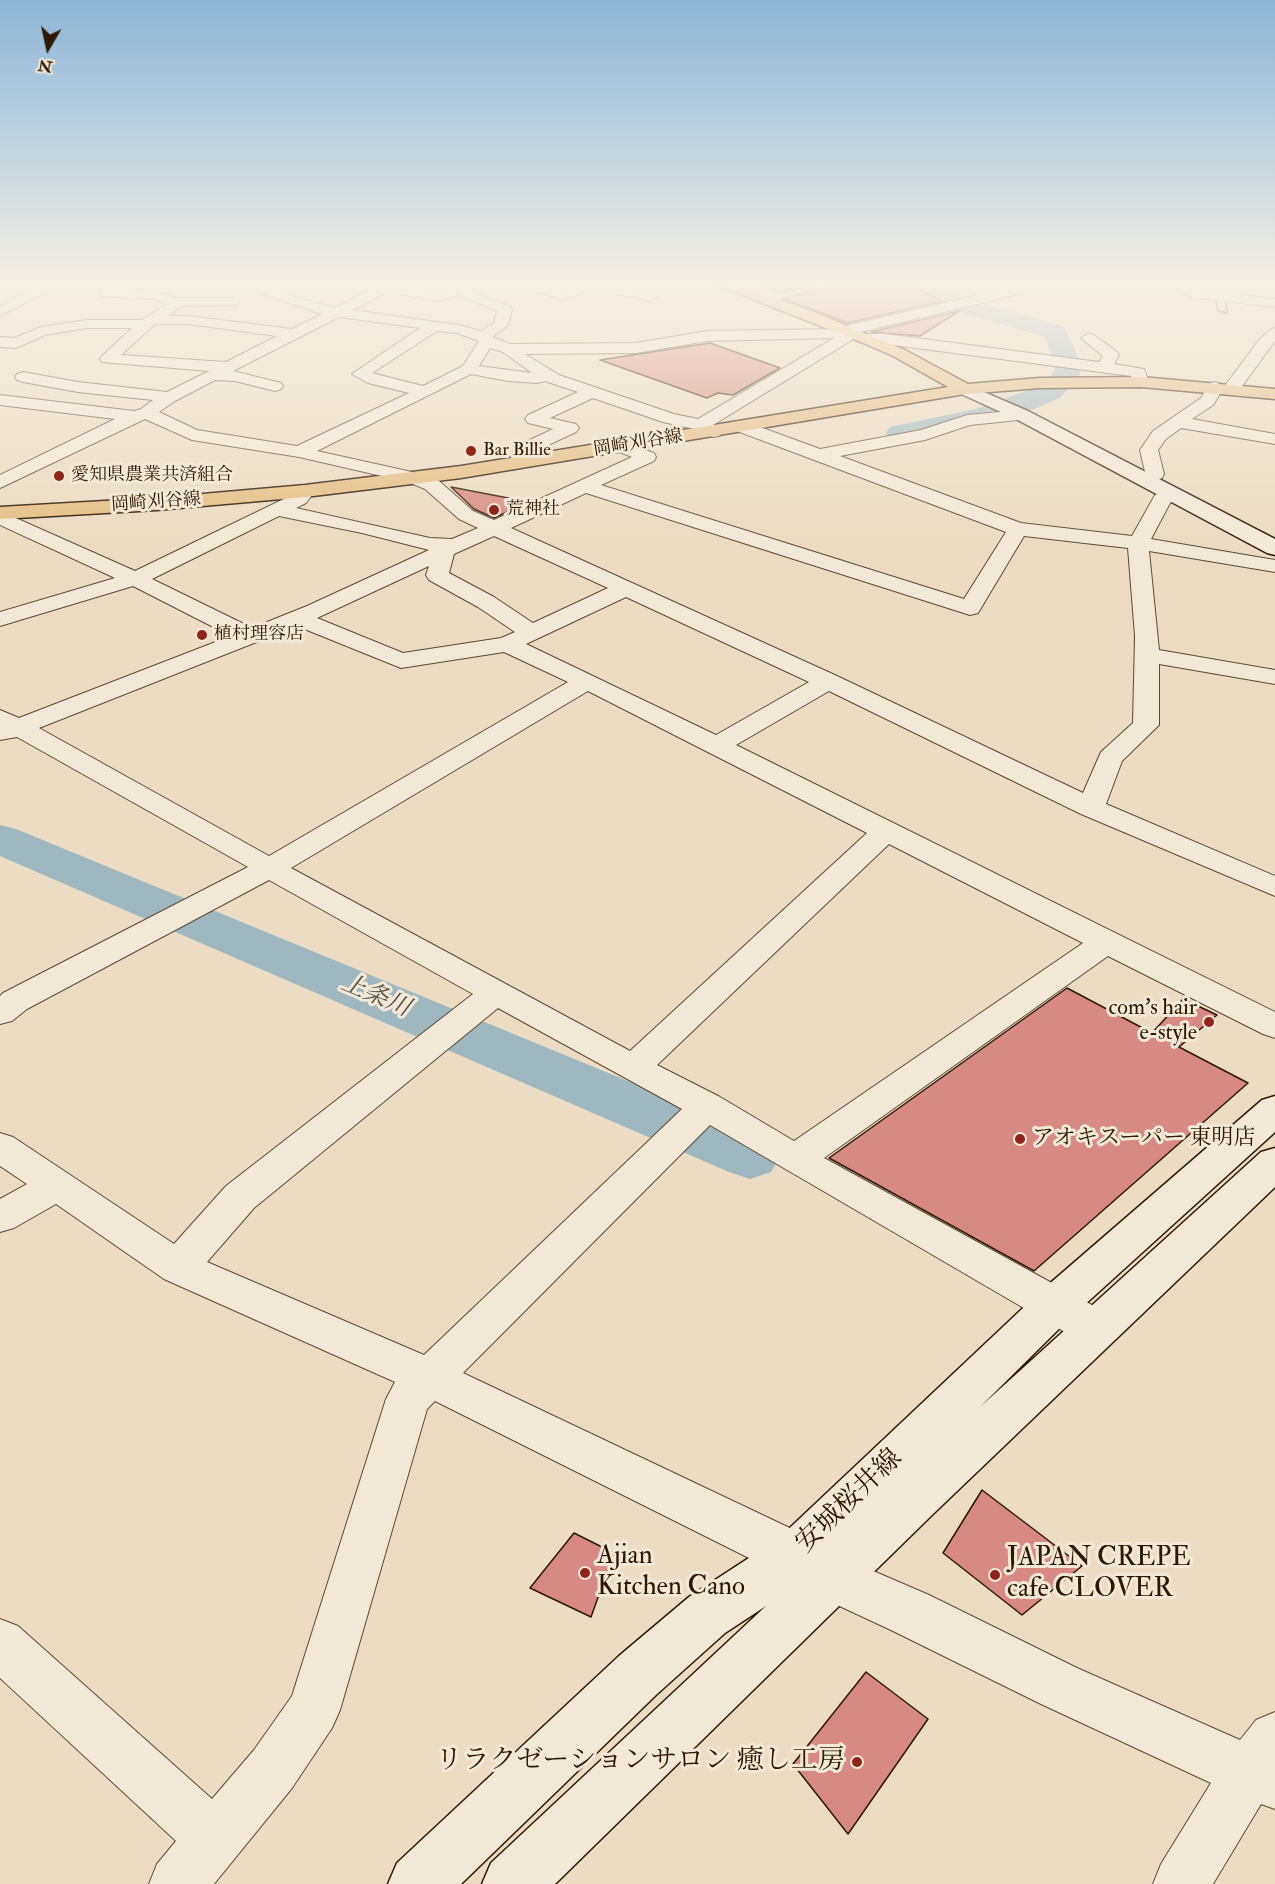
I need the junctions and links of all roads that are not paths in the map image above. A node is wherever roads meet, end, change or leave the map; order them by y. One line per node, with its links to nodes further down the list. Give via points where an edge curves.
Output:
1 (218, 372): 24 (street)
2 (223, 372): 16 (street)
3 (363, 372): 12 (street)
4 (463, 372): 19 (street)
5 (485, 372): 14 (street)
6 (537, 372): 14 (street)
7 (555, 372): 14 (street)
8 (793, 372): 30 (street)
9 (934, 372): 18 (main road)
10 (1137, 372): 15 (street)
11 (1245, 372): 17 (street)
12 (360, 374): 19 (street); 20 (street, via 352,379 365,387)
13 (23, 377): 24 (street)
14 (543, 377): 21 (street); 23 (street)
15 (1141, 382): 17 (main road, 岡崎刈谷線); 18 (main road, 岡崎刈谷線, via 1040,383)
16 (276, 386)
17 (1223, 388): 22 (main road, 岡崎刈谷線); 28 (street)
18 (965, 389): 27 (main road); 29 (main road, 岡崎刈谷線)
19 (424, 391): 33 (street)
20 (361, 392)
21 (592, 392): 30 (street); 35 (street, via 534,419 570,428 520,451)
22 (1275, 394)
23 (522, 396)
24 (169, 397): 26 (street)
25 (2, 401): 26 (street)
26 (141, 414): 33 (street, via 192,435); 36 (street)
27 (1022, 415): 34 (street, via 967,420 925,435); 38 (main road)
28 (1177, 422): 31 (street); 38 (street, via 1159,435 1149,450 1155,474)
29 (743, 427): 30 (main road, 岡崎刈谷線); 34 (street)
30 (707, 428): 32 (main road, 岡崎刈谷線)
31 (1275, 439)
32 (623, 447): 35 (main road, 岡崎刈谷線); 39 (street, via 647,457)
33 (299, 452): 37 (street)
34 (818, 455): 45 (street)
35 (518, 463): 37 (main road, 岡崎刈谷線)
36 (3, 478)
37 (414, 478): 40 (main road, 岡崎刈谷線); 44 (street, via 432,485 466,515)
38 (1144, 479): 41 (main road)
39 (587, 487): 44 (street); 45 (street, via 970,608)
40 (305, 491): 42 (street, via 299,499); 43 (main road, 岡崎刈谷線)
41 (1171, 494): 46 (street, via 1162,499); 47 (main road)
42 (277, 510): 48 (street); 50 (street)
43 (0, 515): 50 (street)
44 (494, 529): 48 (street); 51 (street)
45 (1018, 529): 46 (street)
46 (1138, 543): 49 (street); 57 (street)
47 (1275, 548)
48 (450, 549): 52 (street); 54 (street, via 437,575)
49 (1275, 566)
50 (135, 579): 53 (street); 55 (street)
51 (624, 589): 54 (street); 60 (street)
52 (295, 617): 55 (street); 56 (street, via 401,661)
53 (0, 619)
54 (532, 633): 56 (street)
55 (250, 636): 61 (street)
56 (507, 644): 59 (street)
57 (1147, 655): 58 (street); 63 (street, via 1146,725 1110,759)
58 (1275, 677)
59 (587, 681): 62 (street); 65 (street)
60 (828, 681): 62 (street); 63 (street)
61 (6, 727): 65 (street)
62 (717, 746): 64 (street)
63 (1091, 808): 66 (street)
64 (886, 831): 67 (street); 71 (street)
65 (271, 867): 68 (street); 69 (street)
66 (1275, 887)
67 (1106, 942): 70 (street); 75 (street)
68 (496, 993): 71 (street); 79 (street, via 240,1197)
69 (0, 1012)
70 (1275, 1026)
71 (633, 1068): 72 (street)
72 (707, 1106): 75 (street); 82 (street)
73 (1275, 1110): 80 (main road, 安城桜井線)
74 (0, 1146): 77 (street)
75 (795, 1159): 80 (street)
76 (1275, 1163): 81 (main road, 安城桜井線)
77 (57, 1186): 78 (street); 79 (street)
78 (0, 1217)
79 (178, 1267): 82 (street)
80 (1055, 1305): 81 (street); 83 (main road, 安城桜井線)
81 (1097, 1329): 83 (main road, 安城桜井線)
82 (431, 1378): 83 (street); 86 (street, via 408,1399 315,1710)
83 (814, 1567): 85 (street, via 1059,1686); 88 (main road, 安城桜井線, via 707,1615 638,1675); 89 (main road, 安城桜井線)
84 (0, 1644): 86 (street)
85 (1266, 1764): 90 (street)
86 (216, 1840): 87 (street)
87 (177, 1884)
88 (418, 1884)
89 (512, 1884)
90 (1181, 1884)

